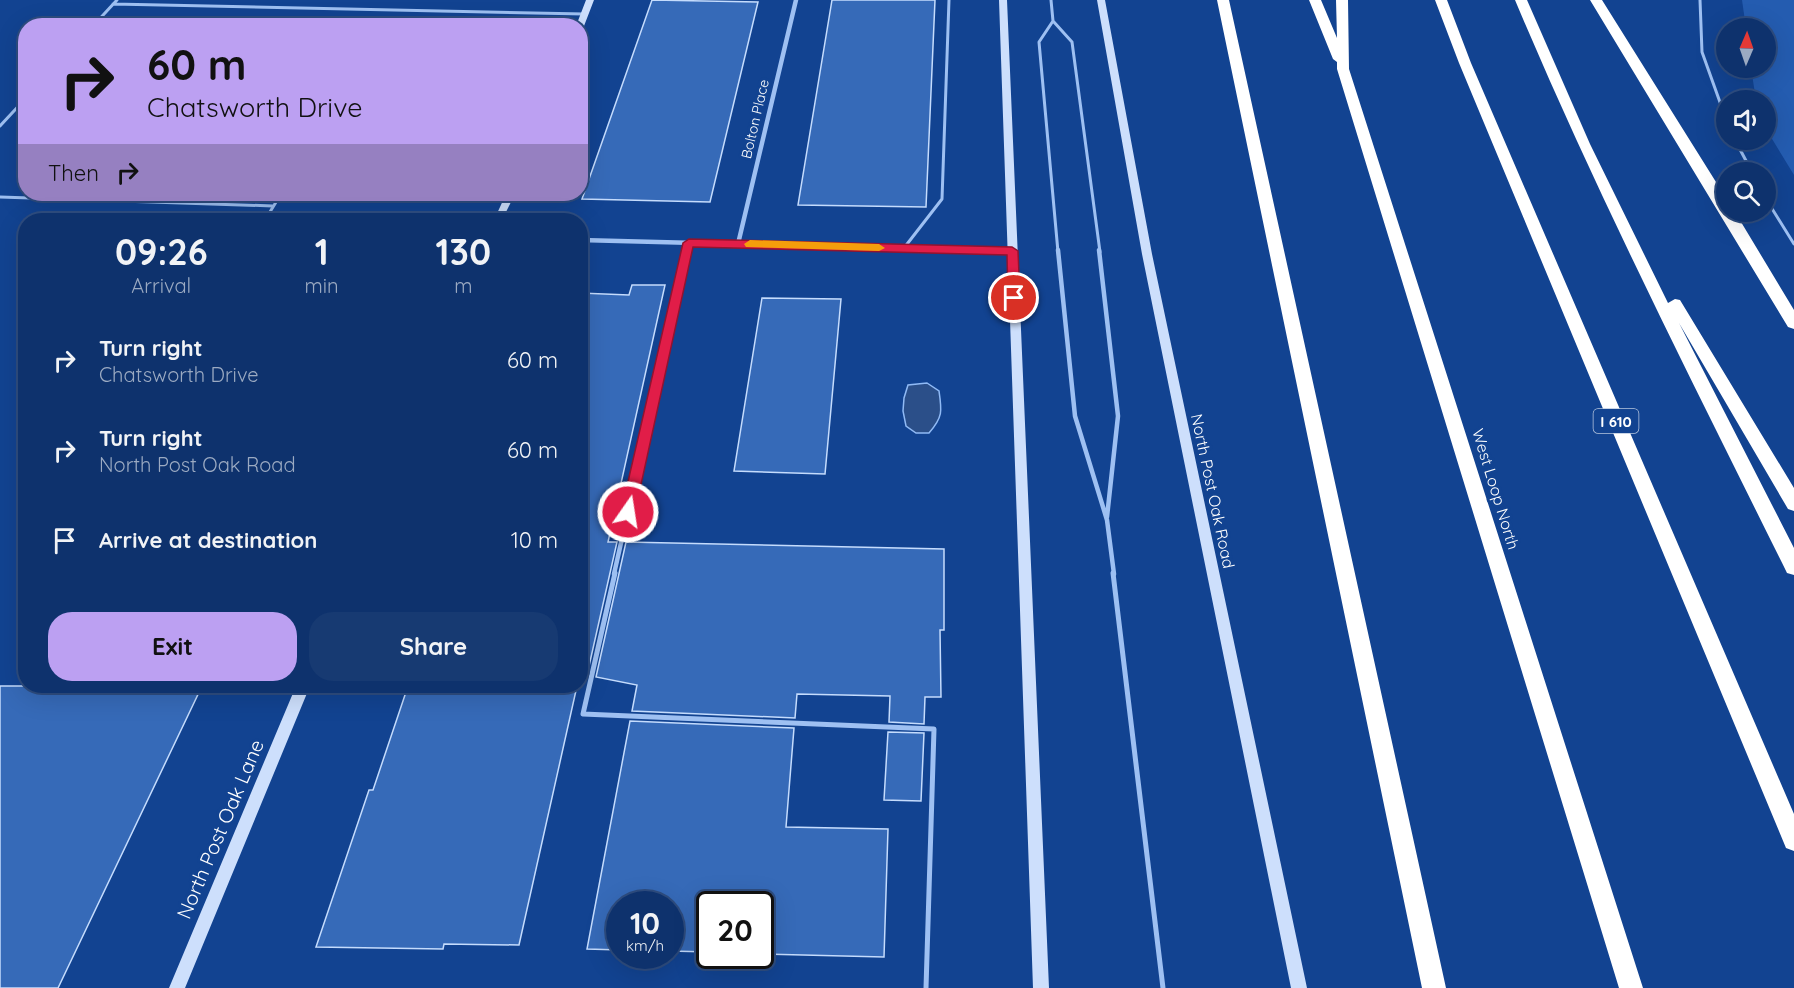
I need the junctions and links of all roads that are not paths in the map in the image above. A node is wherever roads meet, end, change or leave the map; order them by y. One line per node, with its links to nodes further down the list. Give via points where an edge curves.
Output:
1 (117, 0): 15 (lane)
2 (590, 0): 16 (main road)
3 (796, 0): 36 (street, Bolton Place)
4 (949, 0): 38 (lane, via 942,198)
5 (1003, 0): 39 (main road)
6 (1051, 0): 19 (lane)
7 (1101, 0): 52 (main road, North Post Oak Road, via 1147,254)
8 (1223, 0): 53 (highway)
9 (1315, 0): 20 (highway)
10 (1342, 0): 20 (highway, West Loop North)
11 (1441, 0): 47 (highway, I 610)
12 (1521, 0): 24 (highway)
13 (1596, 0): 25 (highway)
14 (1700, 0): 21 (lane, via 1702,52)
15 (113, 4): 16 (lane); 17 (lane)
16 (584, 14): 18 (main road)
17 (100, 18)
18 (583, 18)
19 (1053, 21): 42 (lane, via 1040,42 1052,199 1076,416); 42 (lane, via 1072,42 1118,416)
20 (1343, 69): 54 (highway, West Loop North)
21 (1716, 91)
22 (18, 107): 23 (lane)
23 (0, 126)
24 (1601, 180): 41 (highway); 43 (highway)
25 (1716, 192)
26 (0, 197): 27 (lane)
27 (18, 198)
28 (121, 201): 30 (lane)
29 (276, 201): 30 (lane)
30 (273, 206): 31 (lane)
31 (269, 213)
32 (1776, 215): 37 (lane)
33 (1734, 222): 40 (highway)
34 (588, 240): 35 (street)
35 (689, 243): 36 (street); 44 (lane)
36 (738, 244): 38 (street)
37 (1794, 244)
38 (904, 248): 39 (street)
39 (1012, 251): 50 (main road)
40 (1794, 322)
41 (1794, 504)
42 (1107, 520): 51 (lane)
43 (1794, 567)
44 (588, 692)
45 (300, 693): 48 (main road, North Post Oak Lane)
46 (588, 693): 49 (lane, via 583,714 934,729)
47 (1794, 840)
48 (177, 988)
49 (926, 988)
50 (1041, 988)
51 (1162, 988)
52 (1299, 988)
53 (1434, 988)
54 (1630, 988)

